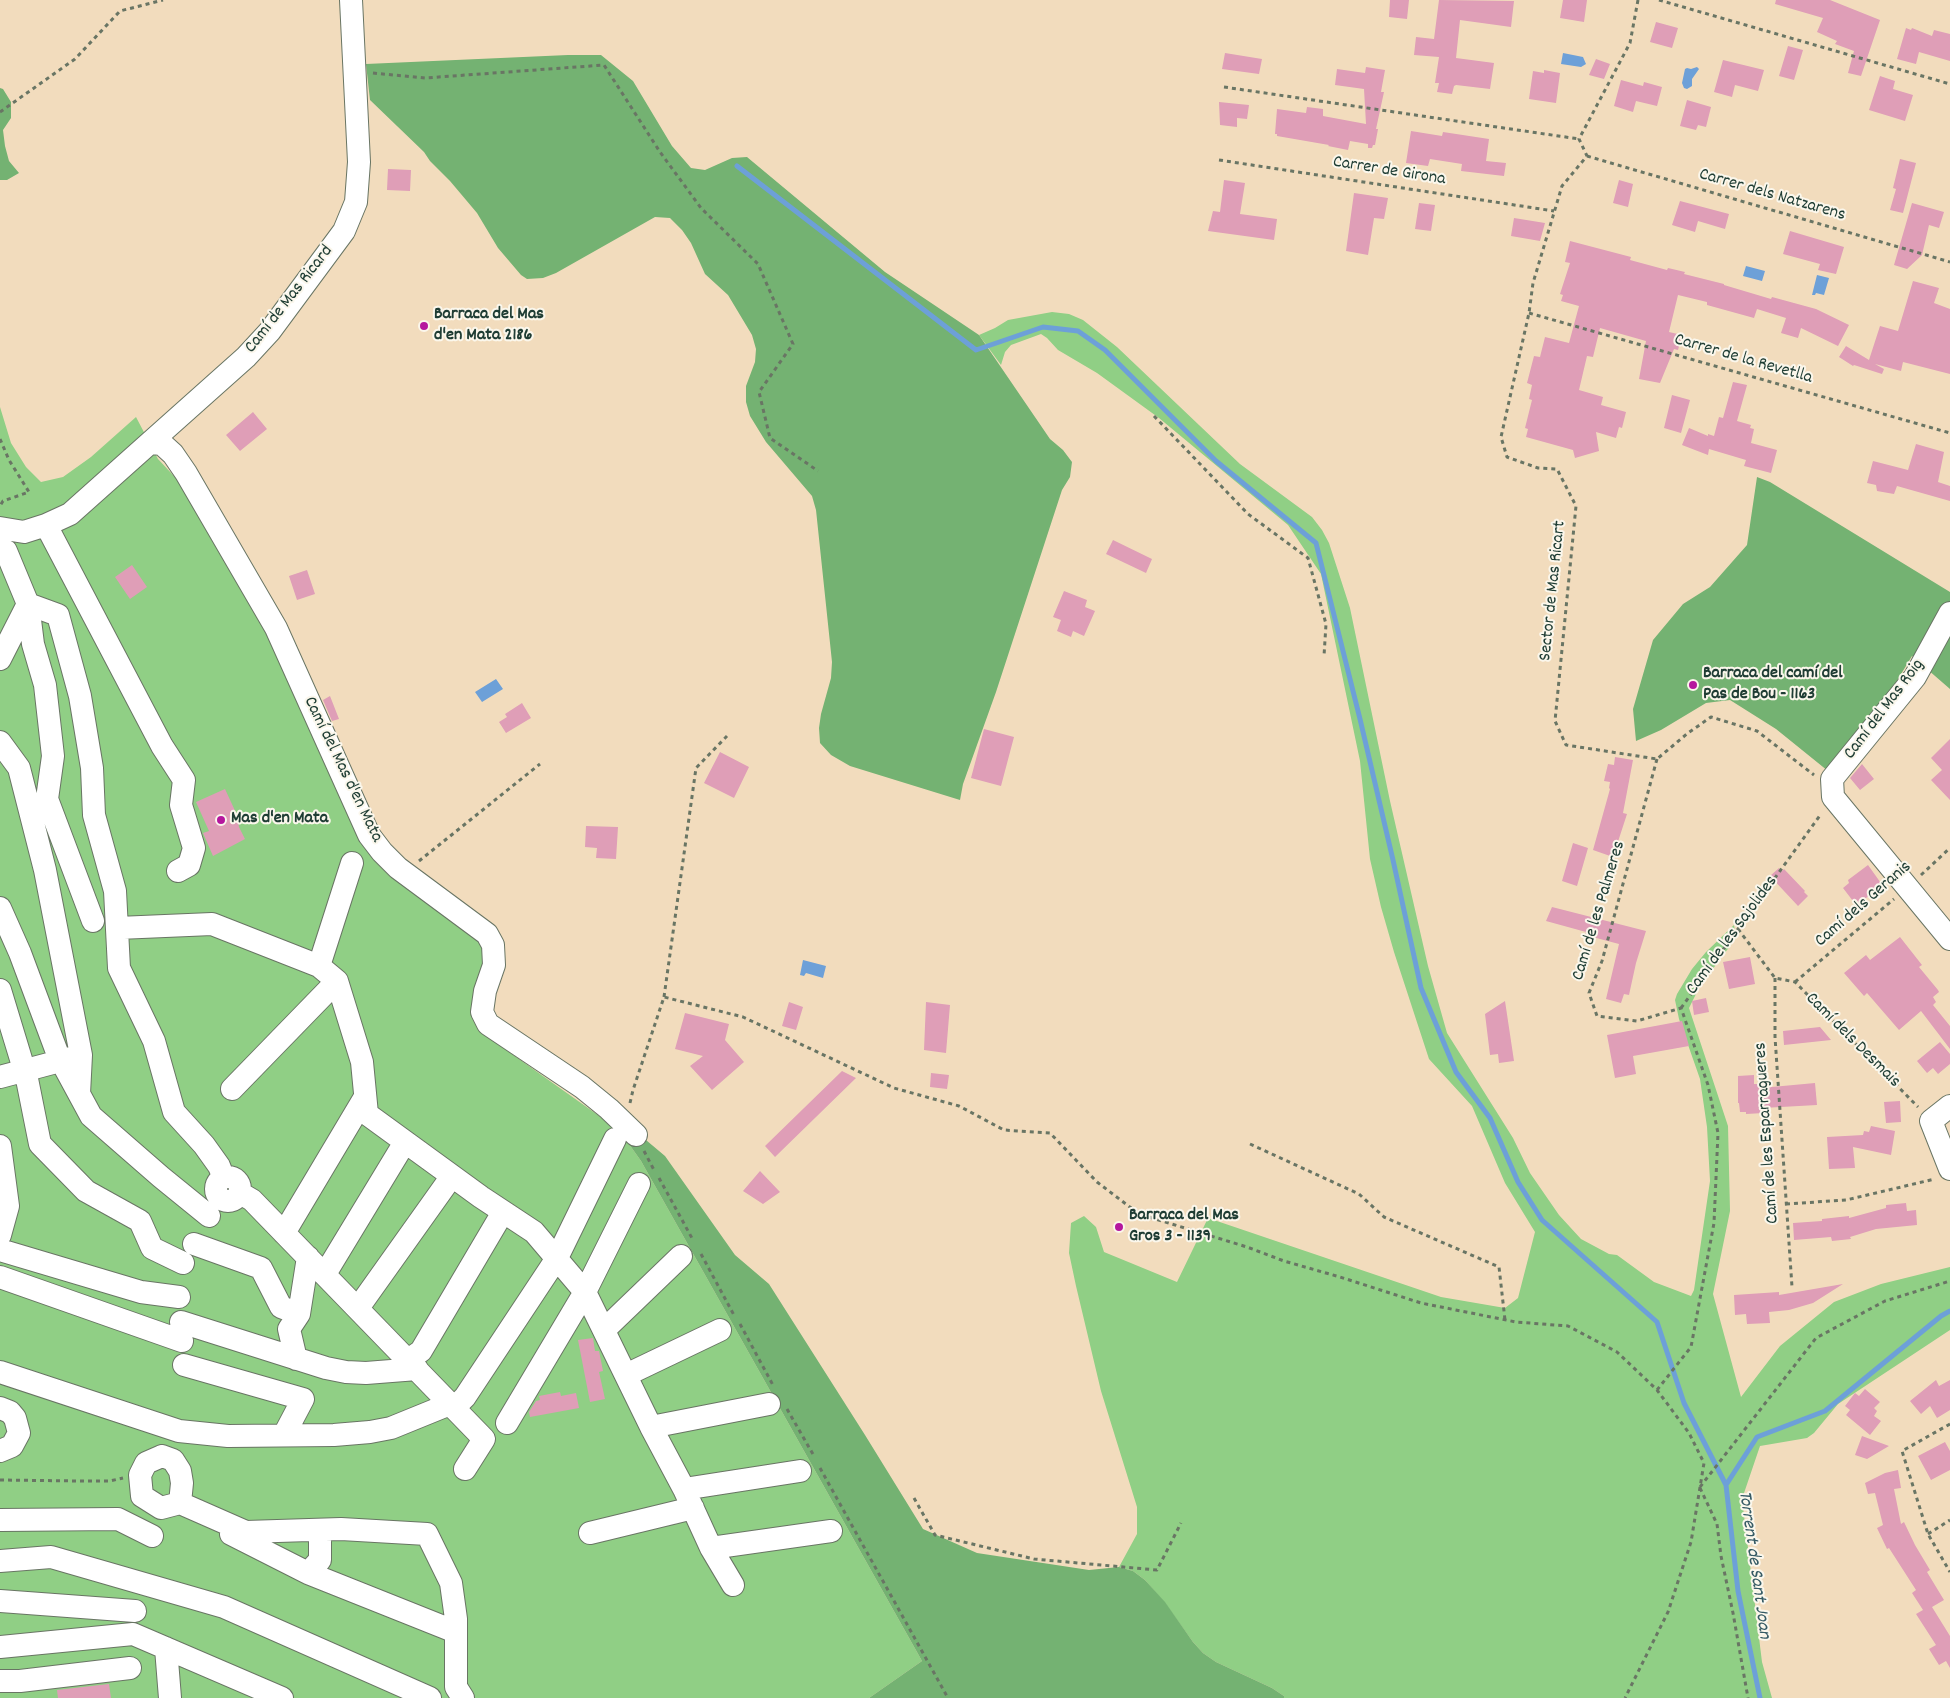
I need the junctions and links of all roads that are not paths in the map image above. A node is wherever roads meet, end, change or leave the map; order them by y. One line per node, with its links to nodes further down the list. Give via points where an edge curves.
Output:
1 (351, 0): 2 (street, Camí de Mas Ricard, via 359,162 356,202 344,231 246,357)
2 (151, 443): 3 (street, Camí de Mas Ricard, via 70,514); 40 (street, Camí del Mas d'en Mata, via 162,444 173,454 276,628 369,835 405,873 487,934 494,944 494,965 482,1012 488,1024 582,1087 609,1109 625,1133)
3 (46, 525): 4 (street, Camí de Mas Ricard, via 24,532); 13 (street, via 162,746 184,780 181,805 194,848 189,865)
4 (0, 528)
5 (2, 552): 6 (street)
6 (28, 604): 8 (street); 11 (street, via 33,644 45,685 52,756); 16 (street, via 58,615 80,696 92,768 94,815 116,891)
7 (1950, 613): 17 (street, Camí del Mas Roig, via 1915,677 1833,789)
8 (0, 659)
9 (0, 742): 10 (street, via 19,768)
10 (22, 778): 11 (street); 21 (street, via 45,870)
11 (49, 783): 15 (street, via 47,800)
12 (352, 864): 18 (street)
13 (178, 871)
14 (0, 908): 21 (street)
15 (94, 921)
16 (118, 928): 18 (street, via 212,924); 35 (street, via 119,968 154,1041 174,1112 221,1171 215,1184 217,1196 225,1202 237,1198 240,1193 252,1200)
17 (1950, 939)
18 (319, 966): 19 (street)
19 (337, 981): 24 (street); 25 (street, via 362,1062)
20 (0, 990): 22 (street)
21 (71, 1058): 22 (street); 34 (street, via 79,1094 91,1116)
22 (25, 1071): 23 (street); 46 (street, via 40,1144 86,1191 140,1221 152,1248 261,1268 281,1307)
23 (0, 1077)
24 (232, 1089)
25 (365, 1097): 27 (street, via 367,1114); 35 (street)
26 (1950, 1106): 29 (street, via 1931,1121)
27 (405, 1142): 30 (street); 41 (street)
28 (1, 1156): 32 (street, via 8,1206)
29 (1945, 1173)
30 (452, 1176): 33 (street); 45 (street)
31 (640, 1184): 43 (street)
32 (3, 1209): 36 (street)
33 (503, 1212): 40 (street, via 534,1232); 51 (street)
34 (209, 1216)
35 (284, 1233): 39 (street)
36 (0, 1235)
37 (0, 1250): 44 (street, via 141,1292)
38 (681, 1256): 47 (street)
39 (308, 1257): 41 (street); 46 (street)
40 (557, 1258): 43 (street); 55 (street, via 465,1397)
41 (325, 1274): 45 (street)
42 (0, 1277): 49 (street, via 182,1332)
43 (586, 1292): 47 (street); 57 (street)
44 (179, 1296)
45 (358, 1308): 51 (street)
46 (299, 1314): 49 (street, via 289,1329)
47 (604, 1330): 53 (street)
48 (720, 1330): 53 (street)
49 (296, 1359): 51 (street, via 346,1372)
50 (184, 1364): 59 (street, via 303,1399)
51 (412, 1364): 55 (street)
52 (0, 1372): 59 (street, via 179,1431 228,1436)
53 (626, 1375): 58 (street)
54 (776, 1399): 58 (street)
55 (452, 1406): 59 (street, via 391,1428 370,1432); 61 (street, via 484,1439)
56 (0, 1408): 60 (street, via 15,1418 19,1433 12,1446)
57 (507, 1423)
58 (651, 1427): 63 (street)
59 (284, 1435)
60 (0, 1452)
61 (465, 1469)
62 (800, 1471): 63 (street)
63 (689, 1499): 68 (street); 70 (street)
64 (176, 1504): 64 (street, via 182,1482 173,1460 162,1456 146,1463 140,1475 142,1496 161,1508); 66 (street, via 246,1532); 72 (street)
65 (0, 1520): 69 (street, via 118,1519)
66 (320, 1530): 72 (street, via 320,1560); 76 (street, via 427,1534 451,1583)
67 (831, 1531): 70 (street)
68 (590, 1533)
69 (152, 1536)
70 (711, 1548): 73 (street)
71 (0, 1561): 84 (street, via 51,1557 224,1608)
72 (308, 1573): 76 (street)
73 (733, 1585)
74 (0, 1601): 75 (street)
75 (135, 1611)
76 (456, 1632): 81 (street)
77 (0, 1647): 78 (street, via 133,1634)
78 (166, 1648): 82 (street); 83 (street)
79 (130, 1668): 80 (street)
80 (0, 1681)
81 (457, 1694)
82 (170, 1698)
83 (282, 1698)
84 (430, 1698)

